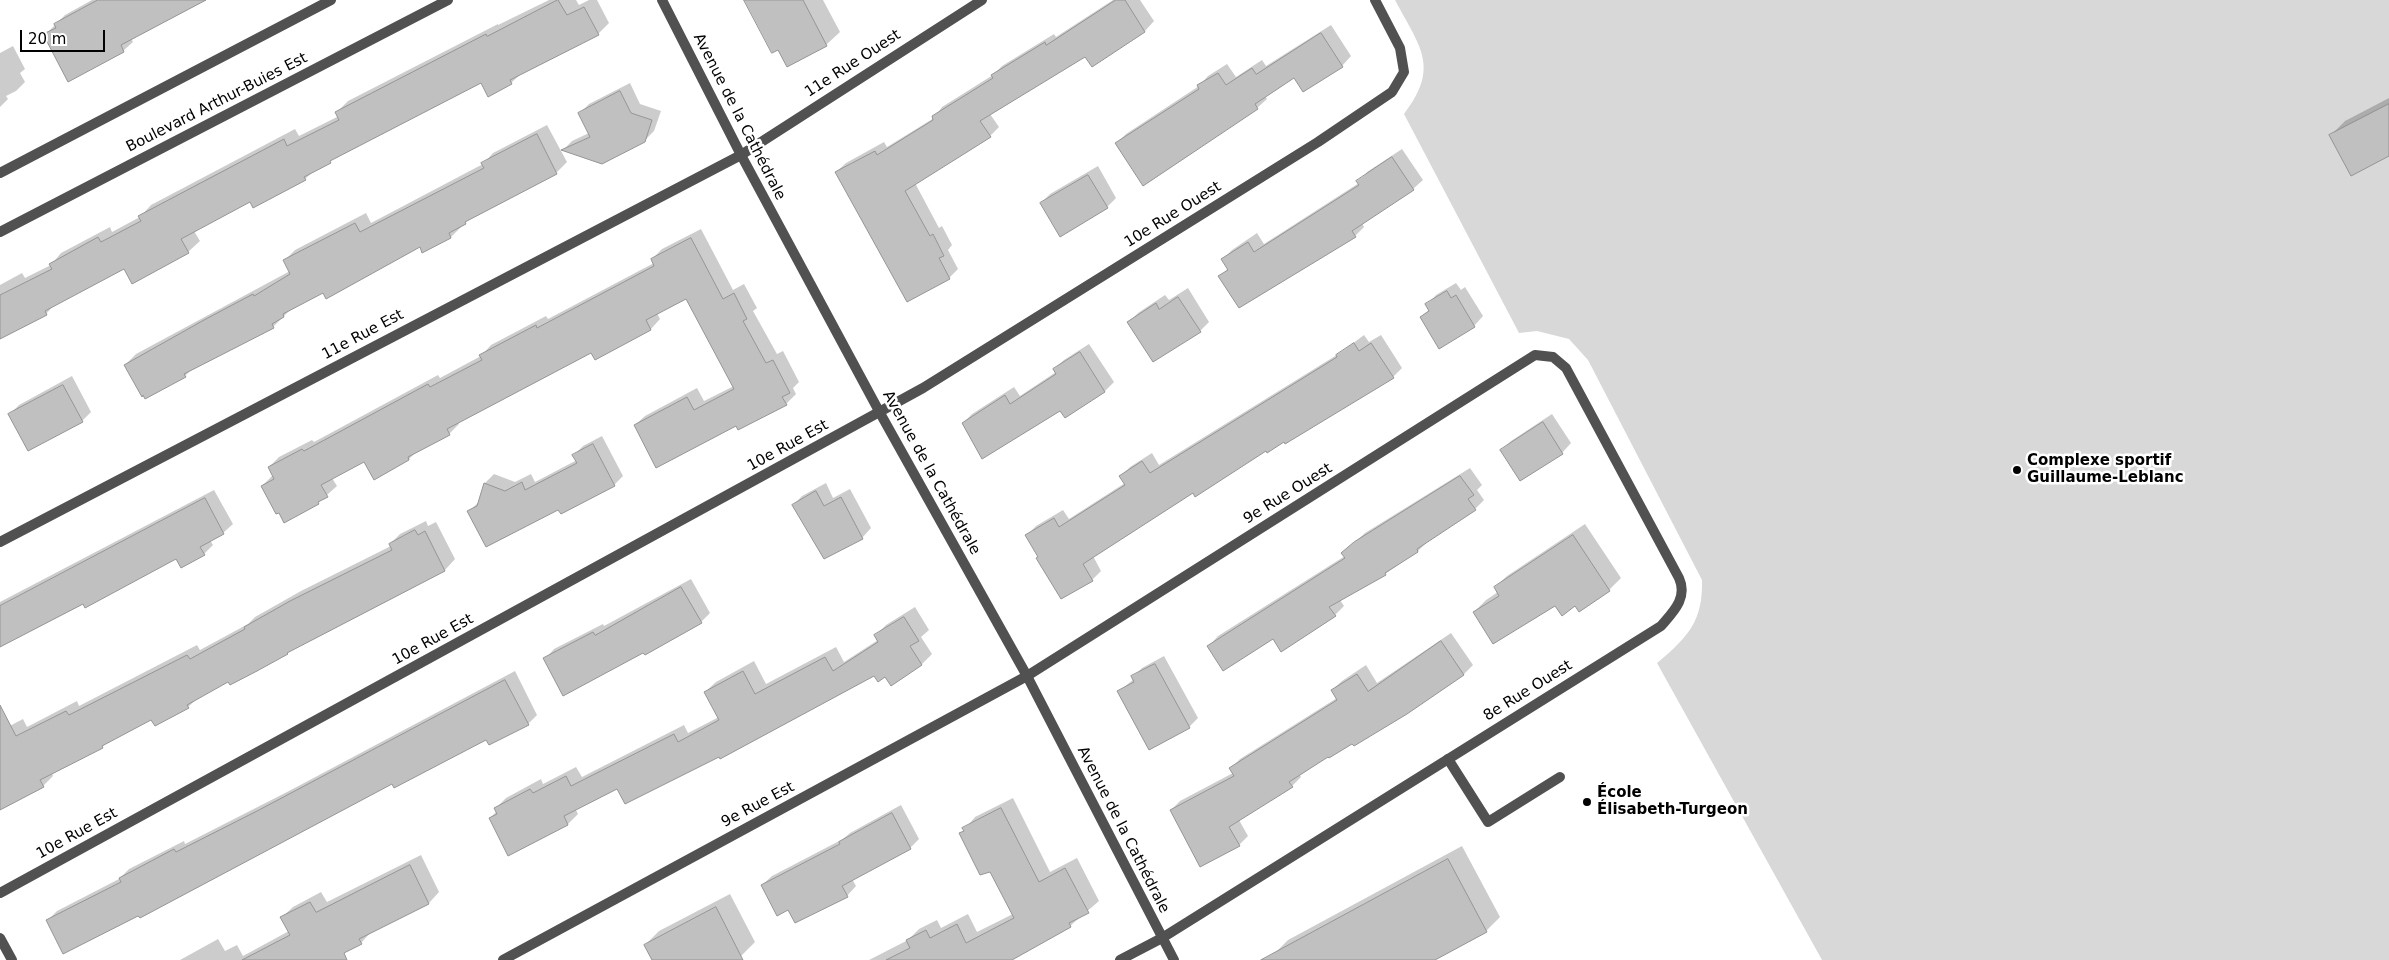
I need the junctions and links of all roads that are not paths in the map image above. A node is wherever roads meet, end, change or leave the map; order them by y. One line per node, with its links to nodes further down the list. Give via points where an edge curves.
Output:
1 (331, 0): 7 (street)
2 (448, 0): 8 (street, Boulevard Arthur-Buies Est)
3 (662, 0): 6 (street, Avenue de la Cathédrale)
4 (982, 0): 6 (street, 11e Rue Ouest)
5 (1375, 0): 10 (street, 10e Rue Ouest, via 1400,48 1404,72 1392,92 1318,142)
6 (741, 155): 10 (street, Avenue de la Cathédrale); 11 (street, 11e Rue Est)
7 (0, 173)
8 (0, 232)
9 (1566, 368): 12 (street, 9e Rue Ouest, via 1553,357 1535,355); 13 (street, 8e Rue Ouest, via 1679,578 1682,598 1661,626)
10 (880, 413): 12 (street, Avenue de la Cathédrale); 15 (street, 10e Rue Est)
11 (0, 542)
12 (1027, 676): 17 (street, Avenue de la Cathédrale); 19 (street, 9e Rue Est)
13 (1448, 759): 14 (street, via 1488,822); 17 (street, 8e Rue Ouest)
14 (1560, 777)
15 (0, 893)
16 (0, 938): 18 (street)
17 (1162, 938): 20 (street, 8e Rue Ouest); 21 (street, Avenue de la Cathédrale)
18 (12, 960)
19 (503, 960)
20 (1120, 960)
21 (1174, 960)

